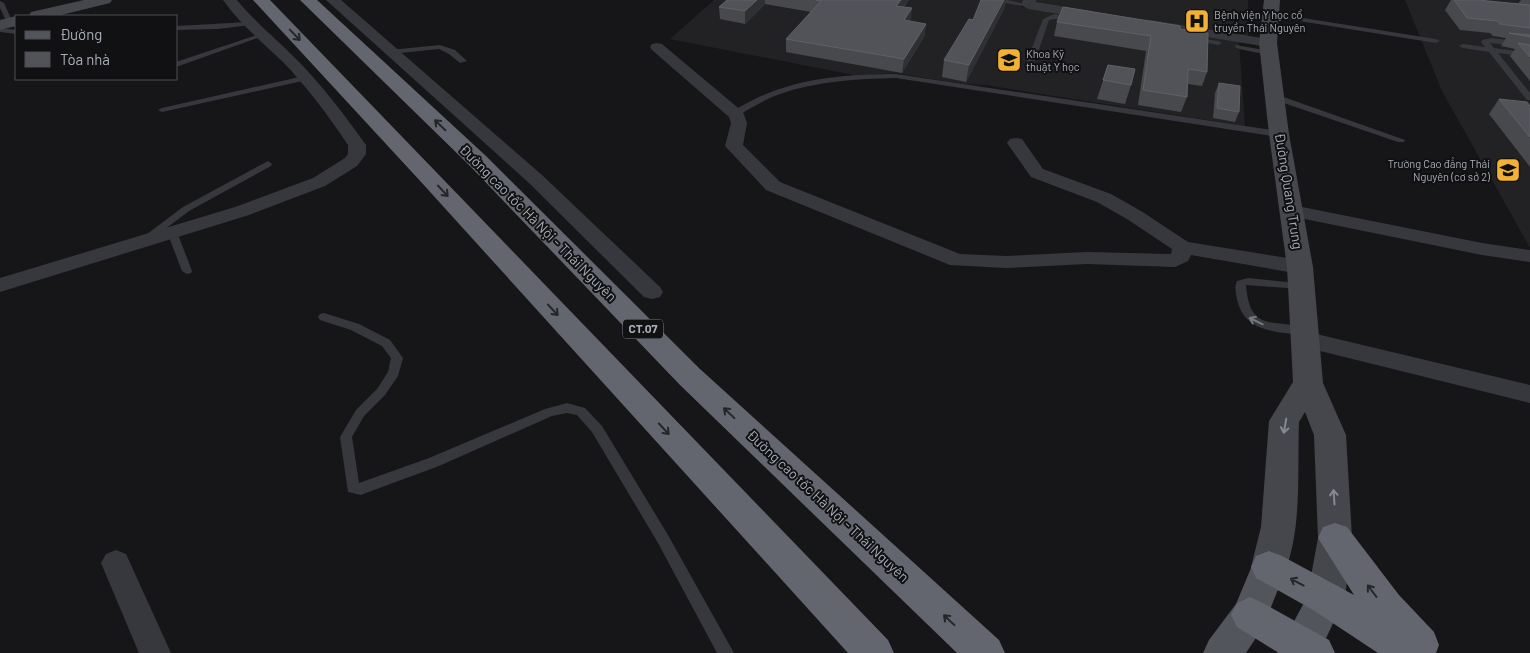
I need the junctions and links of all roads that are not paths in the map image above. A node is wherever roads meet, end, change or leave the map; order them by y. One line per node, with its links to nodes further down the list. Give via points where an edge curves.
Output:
1 (104, 0): 7 (main road)
2 (230, 0): 14 (street)
3 (261, 0): 66 (highway, one-way to 66)
4 (308, 0): 67 (highway, Đường cao tốc Hà Nội - Thái Nguyên / CT.07, one-way to 4, via 690,376 478,162)
5 (333, 0): 29 (street)
6 (993, 0): 8 (lane)
7 (86, 2): 11 (main road)
8 (1029, 2): 12 (street)
9 (1, 3): 15 (lane)
10 (1271, 8): 21 (lane); 27 (main road, Đường Quang Trung)
11 (40, 15)
12 (1100, 20): 32 (lane, via 1054,16 1046,19)
13 (1132, 21): 27 (street)
14 (249, 24): 17 (lane); 19 (street)
15 (9, 26)
16 (178, 28): 17 (lane)
17 (209, 28): 20 (lane)
18 (1144, 30): 22 (lane)
19 (262, 35): 33 (lane); 34 (street)
20 (178, 36)
21 (1436, 41)
22 (1218, 43)
23 (1530, 45): 28 (lane, via 1485,42)
24 (1463, 46): 28 (lane)
25 (657, 47): 38 (street)
26 (1239, 47): 27 (lane)
27 (1268, 48): 35 (main road, Đường Quang Trung)
28 (1491, 50): 30 (lane); 36 (lane)
29 (390, 52): 31 (lane, via 440,47); 53 (street, via 542,184)
30 (1530, 55)
31 (463, 61)
32 (1031, 61)
33 (178, 63)
34 (304, 78): 37 (lane); 44 (street, via 323,97 358,145 357,154 351,162 319,182 242,211)
35 (1276, 97): 39 (main road, Đường Quang Trung); 40 (lane)
36 (1530, 98)
37 (162, 110)
38 (735, 113): 39 (lane, via 776,92 828,80 896,76); 46 (street, via 739,123 734,146 773,186 956,260 1006,262 1087,258 1175,261 1181,257)
39 (1280, 134): 43 (main road, Đường Quang Trung)
40 (1400, 140)
41 (1016, 143): 46 (street, via 1037,173 1104,198)
42 (268, 164): 45 (lane, via 186,209)
43 (1292, 211): 47 (street); 51 (main road, Đường Quang Trung)
44 (172, 232): 45 (street); 50 (lane)
45 (144, 240): 52 (street)
46 (1182, 247): 51 (street)
47 (1482, 248): 48 (street); 49 (street)
48 (1530, 256)
49 (1530, 267)
50 (187, 271)
51 (1301, 276): 55 (main road, Đường Quang Trung); 55 (lane, one-way to 51, via 1258,323 1247,316 1241,295 1241,283)
52 (0, 285)
53 (652, 292)
54 (324, 317): 65 (lane, via 355,327 386,343 397,358 394,373 360,414 346,437 353,488 362,489 434,462 549,412 567,408 581,411 602,438)
55 (1304, 335): 56 (main road, Đường Quang Trung); 57 (street)
56 (1308, 383): 58 (main road, Đường Quang Trung, one-way to 56, via 1330,436); 60 (main road, one-way to 60, via 1284,421 1278,527)
57 (1530, 394)
58 (1336, 538): 61 (main road, Đường Quang Trung); 70 (highway, one-way to 58, via 1376,596)
59 (116, 563): 64 (street)
60 (1269, 567): 61 (highway, one-way to 60); 62 (main road)
61 (1326, 598): 63 (main road, Đường Quang Trung); 69 (highway)
62 (1250, 614): 63 (highway); 68 (main road)
63 (1305, 651)
64 (155, 653)
65 (726, 653)
66 (874, 653)
67 (984, 653)
68 (1223, 653)
69 (1412, 653)
70 (1428, 653)

